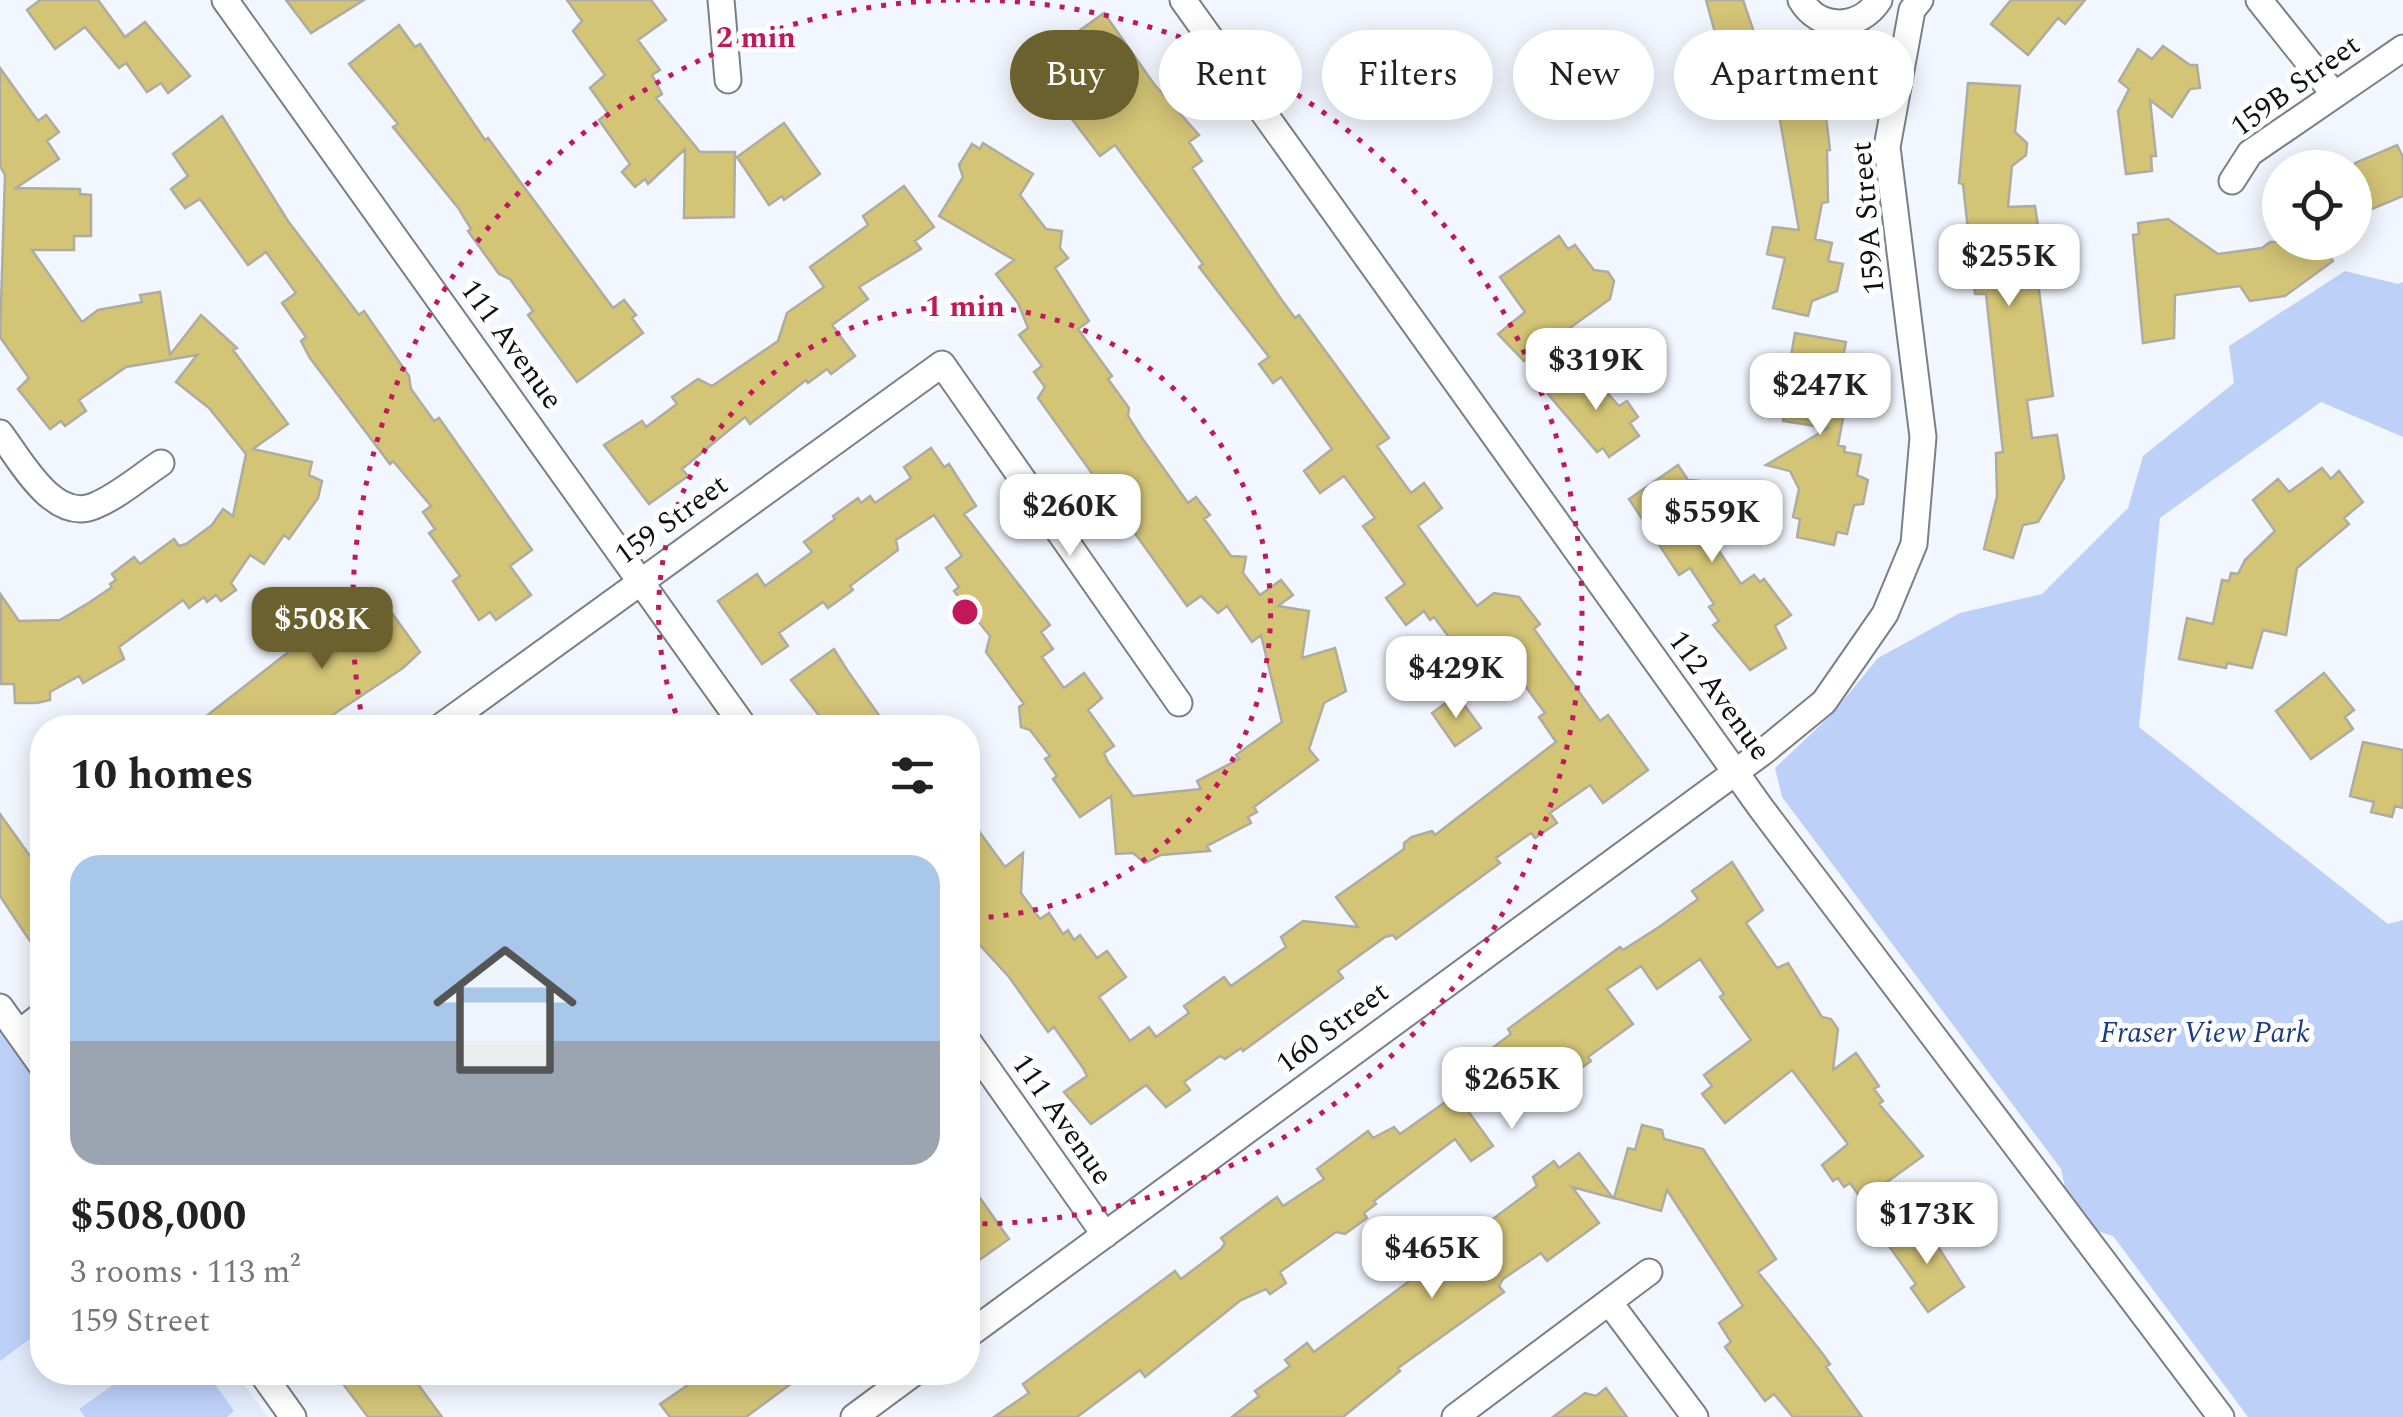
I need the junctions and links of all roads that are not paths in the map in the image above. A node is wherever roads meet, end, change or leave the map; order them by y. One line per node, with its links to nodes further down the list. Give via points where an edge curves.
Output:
1 (225, 0): 14 (street, 111 Avenue)
2 (721, 0): 9 (street)
3 (1183, 0): 18 (street, 112 Avenue)
4 (1801, 0): 5 (street, via 1813,15 1839,24 1864,17)
5 (1878, 0)
6 (2259, 0): 10 (street)
7 (1909, 4): 18 (street, 159A Street, via 1887,147 1924,437 1914,544 1885,614 1824,702)
8 (2403, 48): 10 (street, 159B Street)
9 (728, 80)
10 (2334, 94): 11 (street, 159B Street, via 2250,153)
11 (2232, 181)
12 (0, 433): 13 (street, via 63,505 91,508)
13 (161, 463)
14 (641, 580): 15 (street, 159 Street, via 942,364); 16 (street, 159 Street); 17 (street, 111 Avenue)
15 (1179, 703)
16 (457, 715)
17 (737, 715)
18 (1736, 772): 24 (street, 160 Street); 34 (street, 112 Avenue)
19 (0, 1007): 21 (street)
20 (30, 1024): 21 (street)
21 (19, 1033): 22 (street)
22 (30, 1049)
23 (980, 1058): 24 (street, 111 Avenue)
24 (1106, 1235): 27 (street, 160 Street)
25 (1649, 1272): 26 (street)
26 (1609, 1302): 32 (street); 33 (street)
27 (980, 1326)
28 (270, 1385): 30 (street)
29 (898, 1385): 31 (street)
30 (293, 1417)
31 (854, 1417)
32 (1455, 1417)
33 (1695, 1417)
34 (2220, 1417)

